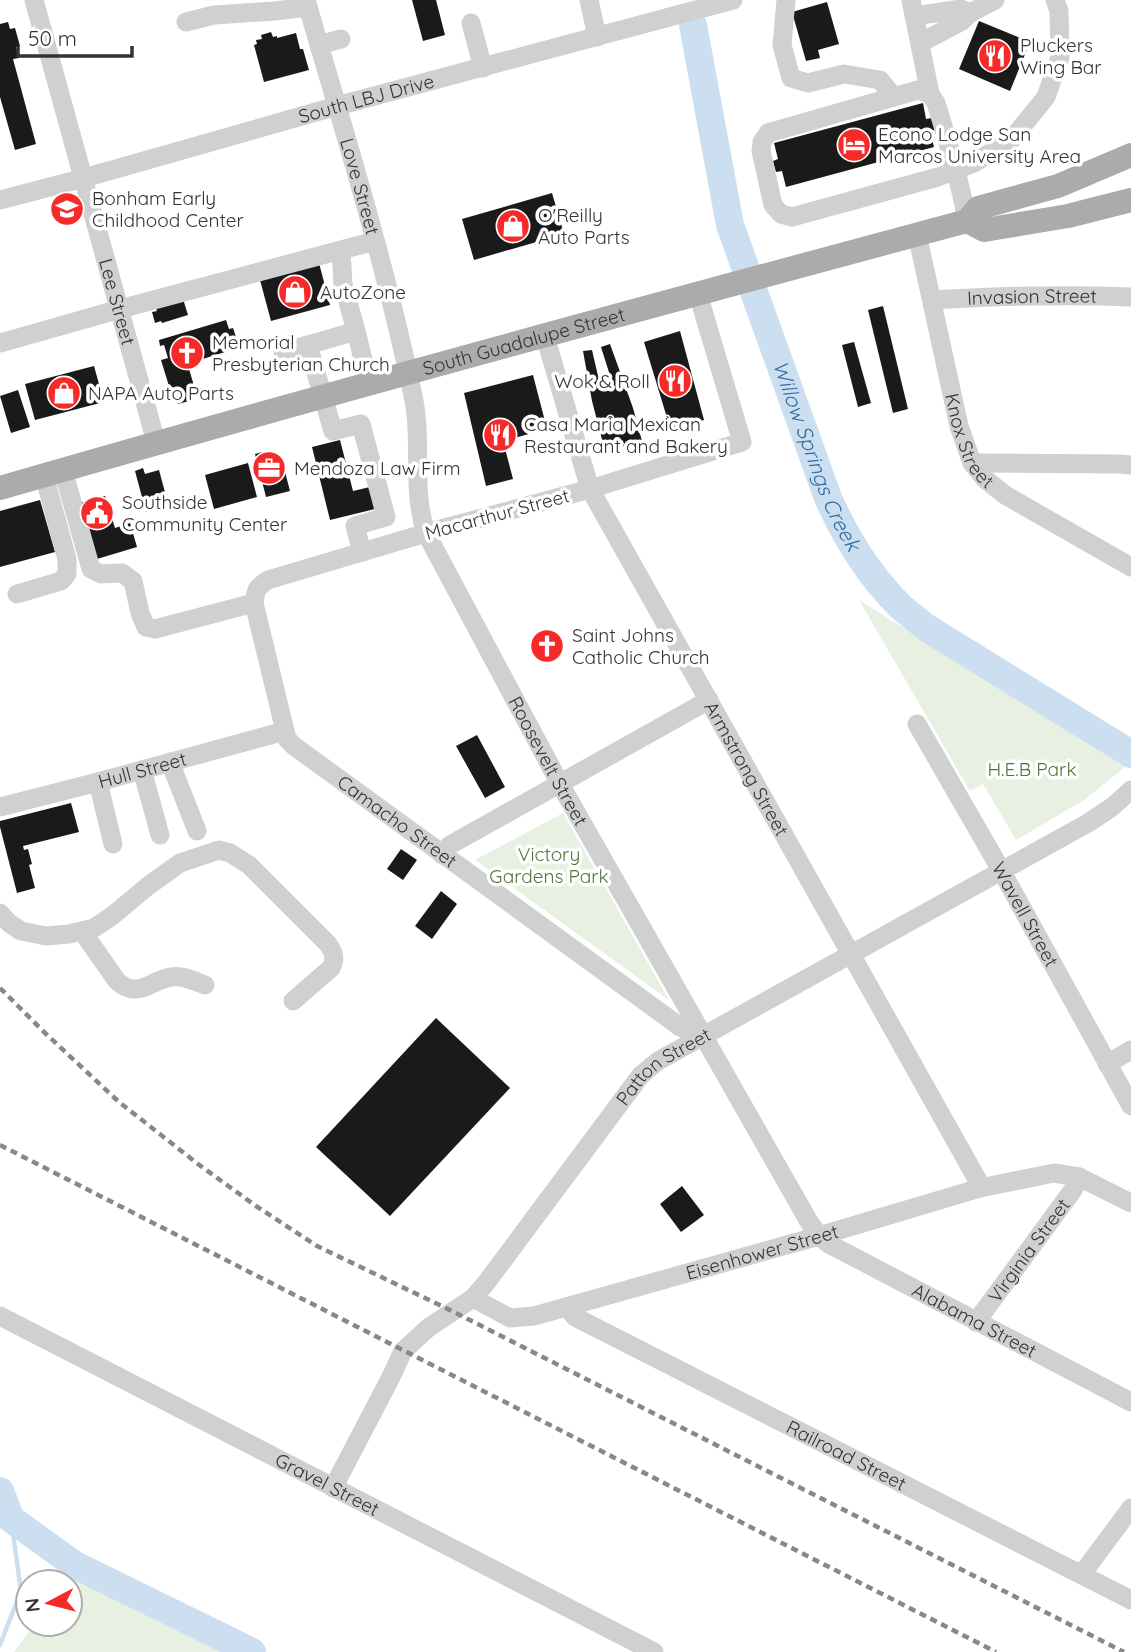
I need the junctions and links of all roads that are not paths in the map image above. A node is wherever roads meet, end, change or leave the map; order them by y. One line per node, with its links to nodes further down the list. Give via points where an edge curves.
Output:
1 (34, 0): 22 (street, Lee Street)
2 (589, 0): 12 (street)
3 (733, 0): 12 (street, South LBJ Drive)
4 (786, 0): 18 (street, via 782,45 791,78 808,83 844,74 880,80)
5 (995, 0): 9 (street)
6 (1055, 0): 21 (street, via 1060,57 1046,97 1013,139)
7 (307, 3): 10 (street); 15 (street, Love Street)
8 (913, 8): 9 (street); 14 (street)
9 (970, 13): 14 (street)
10 (186, 22)
11 (471, 23): 16 (street)
12 (597, 37): 16 (street, South LBJ Drive)
13 (341, 39): 15 (street)
14 (920, 43): 17 (street)
15 (319, 45): 19 (street, Love Street)
16 (483, 68): 19 (street, South LBJ Drive)
17 (930, 94): 18 (street, via 918,90); 21 (street)
18 (894, 97): 21 (street, via 768,133 761,151 773,205 780,214 792,217)
19 (337, 106): 22 (street, South LBJ Drive); 27 (street, Love Street)
20 (1131, 155): 25 (main road, South Guadalupe Street, via 1058,186 978,208)
21 (956, 170): 25 (street)
22 (84, 178): 23 (street, South LBJ Drive); 32 (street, Lee Street)
23 (0, 200)
24 (1131, 200): 25 (main road, South Guadalupe Street, via 984,230)
25 (967, 221): 26 (main road, South Guadalupe Street)
26 (917, 234): 29 (main road, South Guadalupe Street); 31 (street, Knox Street)
27 (375, 241): 28 (street); 38 (street, Love Street)
28 (341, 250): 32 (street); 33 (street, via 343,284)
29 (710, 290): 34 (main road, South Guadalupe Street); 46 (street, Macarthur Street, via 742,442)
30 (1131, 297): 31 (street, Invasion Street)
31 (932, 300): 42 (street, Knox Street, via 959,426)
32 (120, 309): 35 (street); 41 (street, Lee Street)
33 (356, 331): 36 (street); 39 (street)
34 (545, 336): 38 (main road, South Guadalupe Street); 46 (street, Armstrong Street)
35 (0, 343)
36 (308, 345): 37 (street); 40 (street)
37 (283, 352)
38 (408, 374): 39 (main road, South Guadalupe Street); 47 (street, Roosevelt Street, via 418,429 418,496)
39 (369, 384): 40 (main road, South Guadalupe Street)
40 (324, 396): 41 (main road, South Guadalupe Street); 48 (street, via 333,431 360,424 386,517 355,526)
41 (156, 442): 44 (main road, South Guadalupe Street)
42 (972, 463): 43 (street); 49 (street, Knox Street, via 1005,495)
43 (1131, 466)
44 (53, 472): 45 (main road, South Guadalupe Street); 50 (street, via 67,574 61,581); 51 (street, Macarthur Street, via 91,569 101,574 122,573 133,581 146,627 155,629)
45 (0, 488)
46 (590, 489): 47 (street, Macarthur Street); 52 (street, Armstrong Street)
47 (426, 533): 48 (street, Macarthur Street); 58 (street, Roosevelt Street)
48 (362, 552): 51 (street, Macarthur Street, via 268,580)
49 (1131, 567)
50 (17, 594)
51 (255, 597): 54 (street, Camacho Street)
52 (709, 700): 58 (street); 68 (street, Armstrong Street)
53 (917, 724): 65 (street, Wavell Street)
54 (285, 731): 55 (street, Hull Street); 64 (street, Camacho Street, via 294,746)
55 (170, 762): 56 (street, Hull Street); 61 (street)
56 (142, 770): 57 (street, Hull Street); 62 (street)
57 (98, 782): 60 (street, Hull Street); 63 (street)
58 (561, 784): 64 (street, via 450,845); 71 (street, Roosevelt Street)
59 (1131, 790): 65 (street, Patton Street, via 1088,823)
60 (0, 807)
61 (197, 831)
62 (160, 835)
63 (113, 844)
64 (442, 855): 71 (street, Camacho Street, via 680,1027)
65 (1001, 870): 68 (street, Patton Street); 73 (street, Wavell Street)
66 (0, 913): 67 (street, via 21,931 46,936)
67 (82, 931): 69 (street, via 124,988 143,988 170,977); 70 (street, via 112,916 180,863 219,850 230,853 249,865 333,952 331,968)
68 (850, 955): 71 (street, Patton Street); 76 (street, Armstrong Street)
69 (205, 985)
70 (293, 1001)
71 (702, 1036): 78 (street, Roosevelt Street); 79 (street, Patton Street, via 641,1075)
72 (1131, 1051): 73 (street)
73 (1107, 1064): 74 (street, Wavell Street)
74 (1131, 1106)
75 (1079, 1177): 76 (street, Eisenhower Street, via 1054,1173); 77 (street); 82 (street, Virginia Street)
76 (980, 1188): 78 (street, Eisenhower Street)
77 (1131, 1203)
78 (819, 1236): 80 (street, Eisenhower Street); 82 (street, Alabama Street)
79 (472, 1298): 80 (street, Eisenhower Street, via 510,1318); 84 (street, Patton Street, via 403,1351)
80 (566, 1307): 86 (street, Railroad Street, via 575,1317)
81 (0, 1316): 84 (street, Gravel Street)
82 (976, 1322): 83 (street, Alabama Street)
83 (1131, 1402)
84 (333, 1488): 88 (street, Gravel Street)
85 (1131, 1508): 86 (street)
86 (1083, 1574): 87 (street, Railroad Street)
87 (1131, 1600)
88 (654, 1652)

